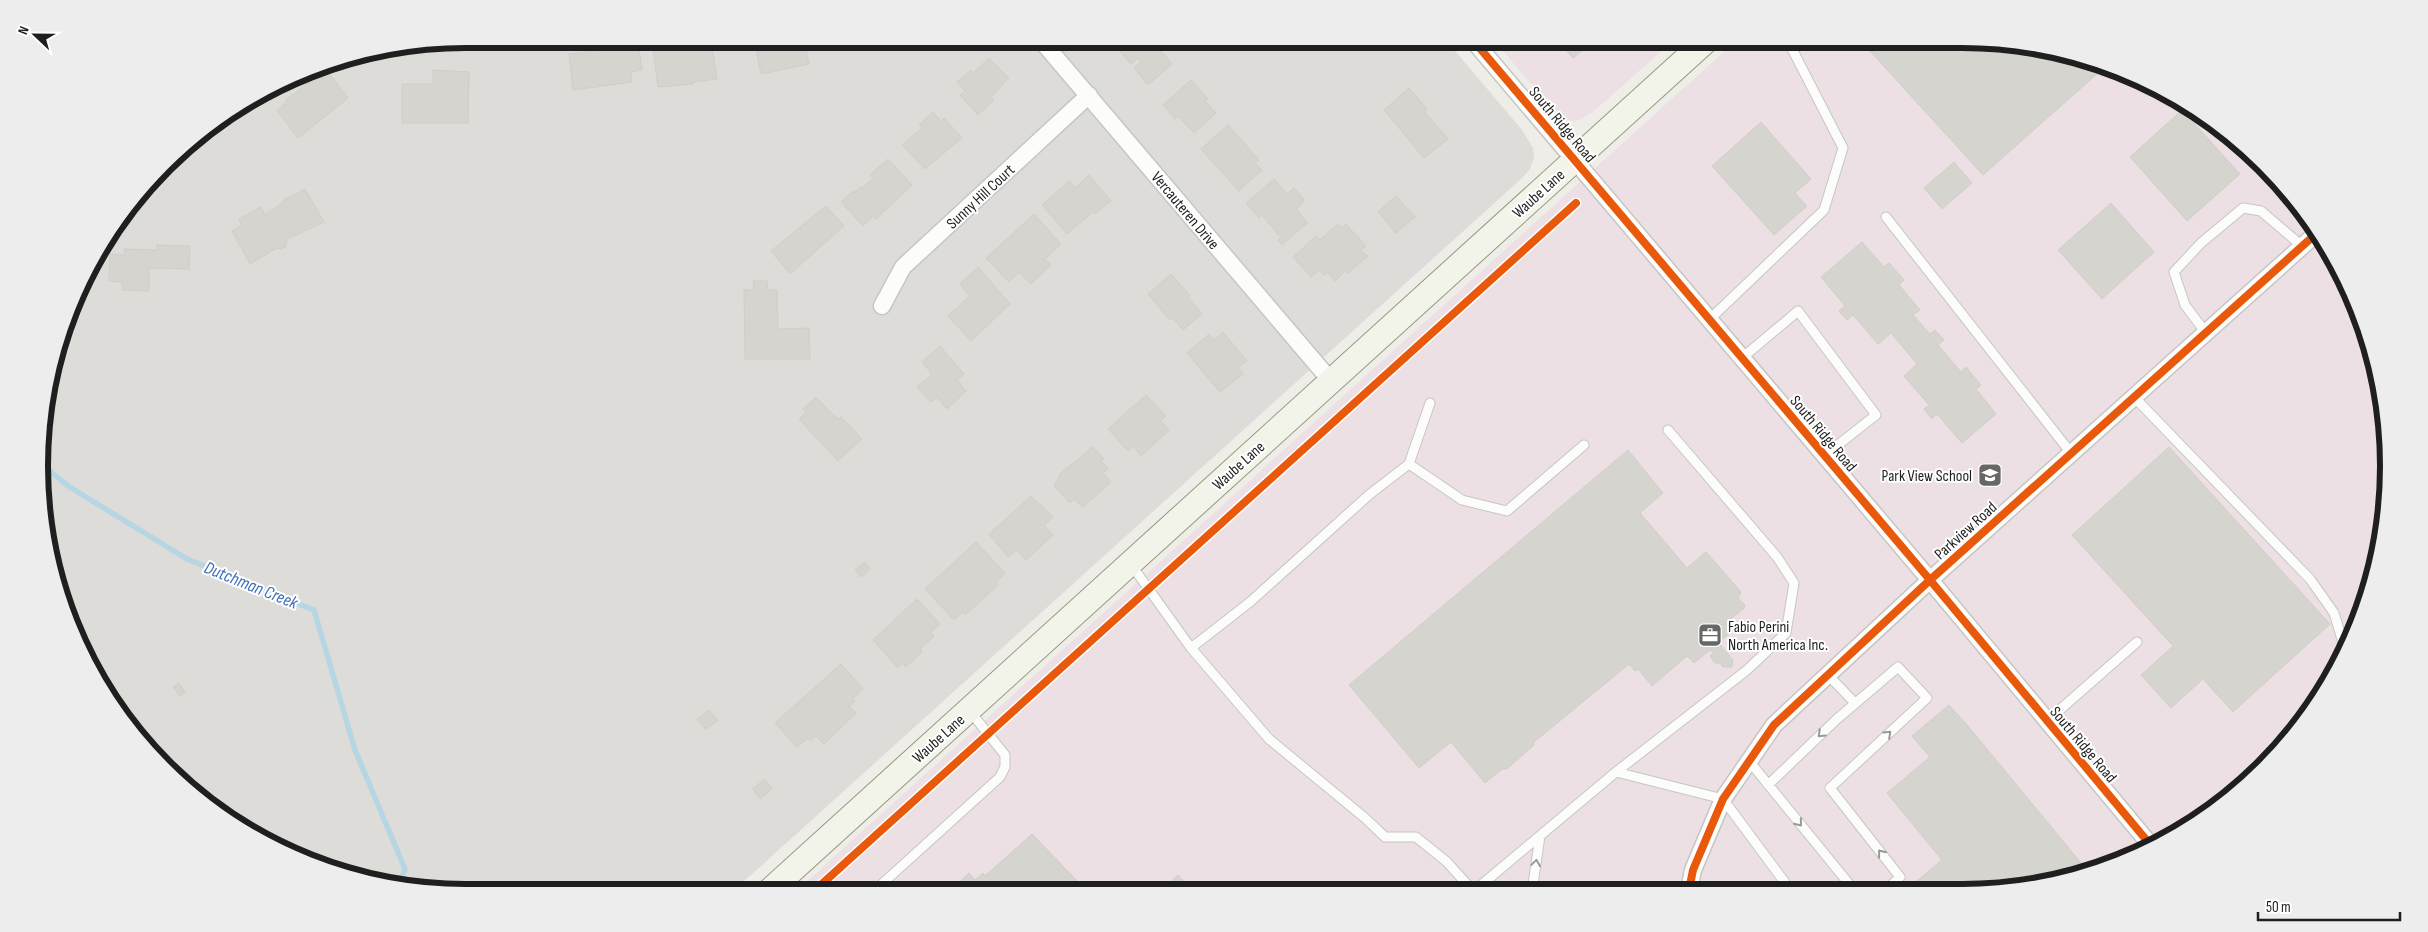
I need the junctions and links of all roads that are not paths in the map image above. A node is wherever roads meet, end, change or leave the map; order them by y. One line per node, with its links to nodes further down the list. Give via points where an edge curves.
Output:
1 (1048, 48): 5 (street, Vercauteren Drive)
2 (1482, 48): 6 (street, South Ridge Road)
3 (1698, 48): 6 (main road, Waube Lane)
4 (1792, 48): 11 (lane, via 1843,148 1824,210)
5 (1089, 95): 10 (street, Sunny Hill Court, via 903,267); 14 (street, Vercauteren Drive)
6 (1574, 160): 11 (street, South Ridge Road); 14 (main road, Waube Lane)
7 (1886, 217): 19 (lane)
8 (2312, 237): 9 (street, Parkview Road)
9 (2302, 246): 12 (street, Parkview Road); 12 (lane, via 2262,212 2244,208 2200,243 2174,272 2185,306)
10 (882, 306)
11 (1710, 319): 13 (street, South Ridge Road)
12 (2206, 333): 15 (street, Parkview Road)
13 (1742, 358): 20 (street, South Ridge Road); 20 (lane, via 1798,311 1876,415)
14 (1331, 381): 22 (main road, Waube Lane)
15 (2134, 397): 19 (street, Parkview Road); 24 (lane, via 2310,579 2334,613)
16 (1430, 403): 21 (lane)
17 (1668, 430): 32 (lane, via 1777,557 1794,583 1786,633 1747,670)
18 (1584, 445): 21 (lane, via 1507,511 1462,500)
19 (2071, 453): 23 (street, Parkview Road)
20 (1825, 455): 23 (street, South Ridge Road)
21 (1410, 464): 26 (lane, via 1370,494 1250,602)
22 (1130, 563): 26 (lane); 29 (main road, Waube Lane)
23 (1930, 580): 27 (street, Parkview Road); 30 (street, South Ridge Road)
24 (2342, 640)
25 (2136, 642): 30 (lane)
26 (1192, 648): 39 (lane, via 1270,739 1385,837 1416,837)
27 (1828, 675): 28 (lane); 31 (street, Parkview Road, via 1774,725)
28 (1855, 703): 33 (lane, one-way to 33); 45 (lane, one-way to 28, via 1900,877 1830,788 1927,698 1898,667)
29 (968, 710): 37 (main road, Waube Lane); 38 (lane, via 1005,755 1005,767 1000,776)
30 (2047, 721): 36 (street, South Ridge Road)
31 (1749, 761): 33 (lane); 34 (street, Parkview Road)
32 (1616, 772): 34 (lane); 35 (lane)
33 (1768, 785): 44 (lane, one-way to 44)
34 (1722, 799): 42 (street, Parkview Road); 43 (lane)
35 (1540, 836): 40 (lane); 41 (lane, one-way to 35)
36 (2147, 841)
37 (793, 884)
38 (882, 884)
39 (1467, 884)
40 (1482, 884)
41 (1533, 884)
42 (1690, 884)
43 (1784, 884)
44 (1849, 884)
45 (1892, 884)

